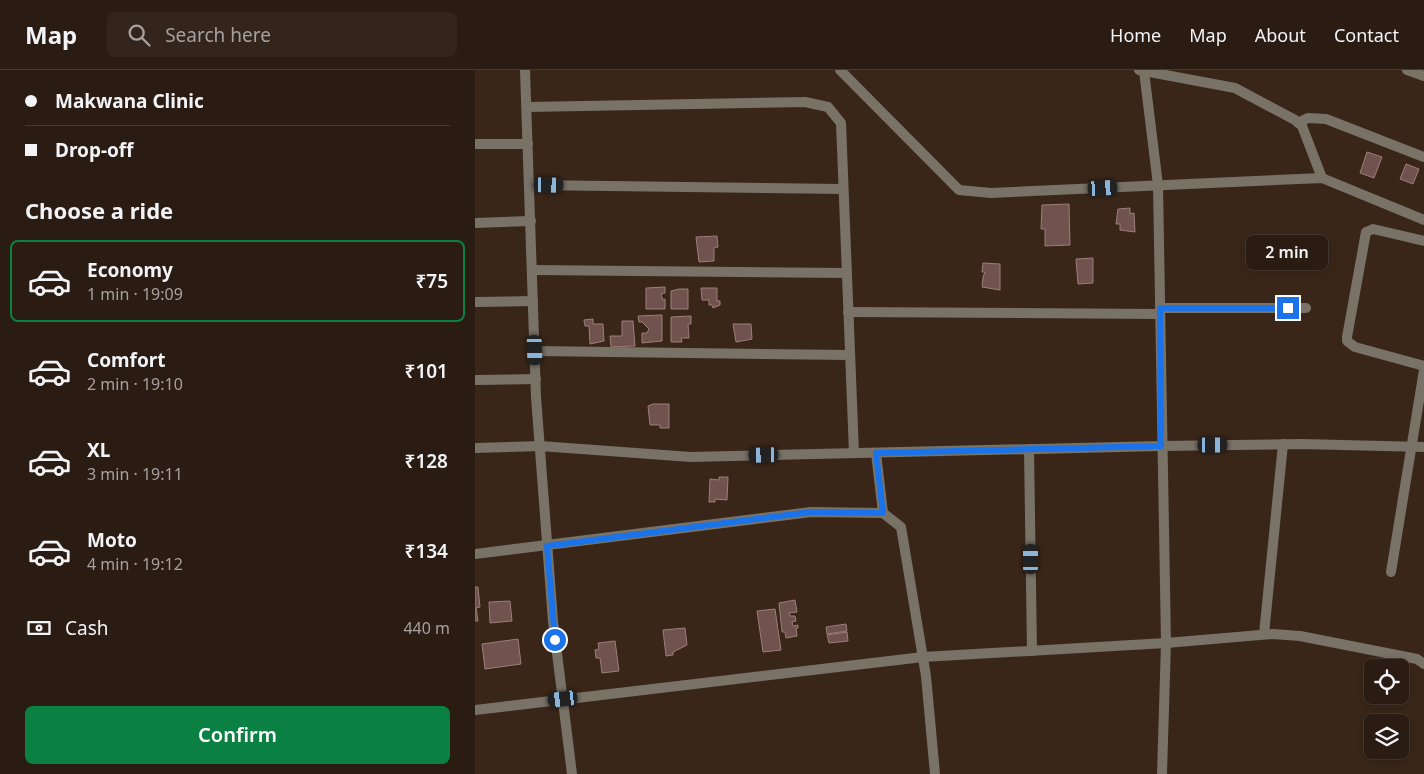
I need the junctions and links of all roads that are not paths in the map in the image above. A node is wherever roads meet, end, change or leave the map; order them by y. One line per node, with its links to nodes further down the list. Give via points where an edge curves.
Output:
1 (525, 70): 6 (street)
2 (840, 70): 13 (street, via 959,190 991,193)
3 (1141, 70): 7 (street, via 1235,88); 13 (street)
4 (1407, 70): 5 (street)
5 (1424, 76)
6 (527, 107): 9 (street); 14 (street, via 805,102 828,107 841,123)
7 (1298, 123): 10 (street, via 1308,118 1326,119); 11 (street)
8 (475, 144): 9 (street)
9 (529, 144): 12 (street)
10 (1424, 157)
11 (1322, 178): 13 (street); 15 (street)
12 (530, 185): 14 (street); 16 (street)
13 (1158, 185): 24 (street)
14 (843, 189): 20 (street)
15 (1424, 220)
16 (531, 221): 17 (street); 19 (street)
17 (475, 223)
18 (1424, 241): 28 (street, via 1373,229 1366,232 1347,342)
19 (533, 270): 20 (street); 22 (street)
20 (847, 274): 25 (street)
21 (475, 302): 22 (street)
22 (533, 302): 26 (street)
23 (1306, 308): 24 (street)
24 (1160, 311): 25 (street); 33 (street)
25 (849, 312): 27 (street)
26 (535, 350): 27 (street); 29 (street)
27 (850, 354): 38 (street)
28 (1424, 368): 34 (street)
29 (536, 379): 30 (street); 32 (street)
30 (475, 380)
31 (1283, 444): 33 (street); 34 (street); 44 (street)
32 (540, 446): 36 (street); 38 (street, via 691,457); 41 (street)
33 (1161, 446): 37 (street); 45 (street)
34 (1413, 446): 35 (street); 43 (street)
35 (1424, 447)
36 (475, 448)
37 (1029, 449): 39 (street); 46 (street)
38 (854, 453): 39 (street)
39 (876, 453): 40 (street)
40 (883, 513): 41 (street, via 811,512); 47 (street, via 901,527)
41 (547, 546): 42 (street); 49 (street)
42 (475, 554)
43 (1391, 572)
44 (1264, 634): 45 (street); 48 (street, via 1300,636 1417,659)
45 (1166, 643): 46 (street); 53 (street)
46 (1032, 651): 47 (street)
47 (923, 657): 49 (street); 52 (street)
48 (1424, 664)
49 (563, 699): 50 (street); 51 (street)
50 (475, 710)
51 (572, 774)
52 (935, 774)
53 (1161, 774)

